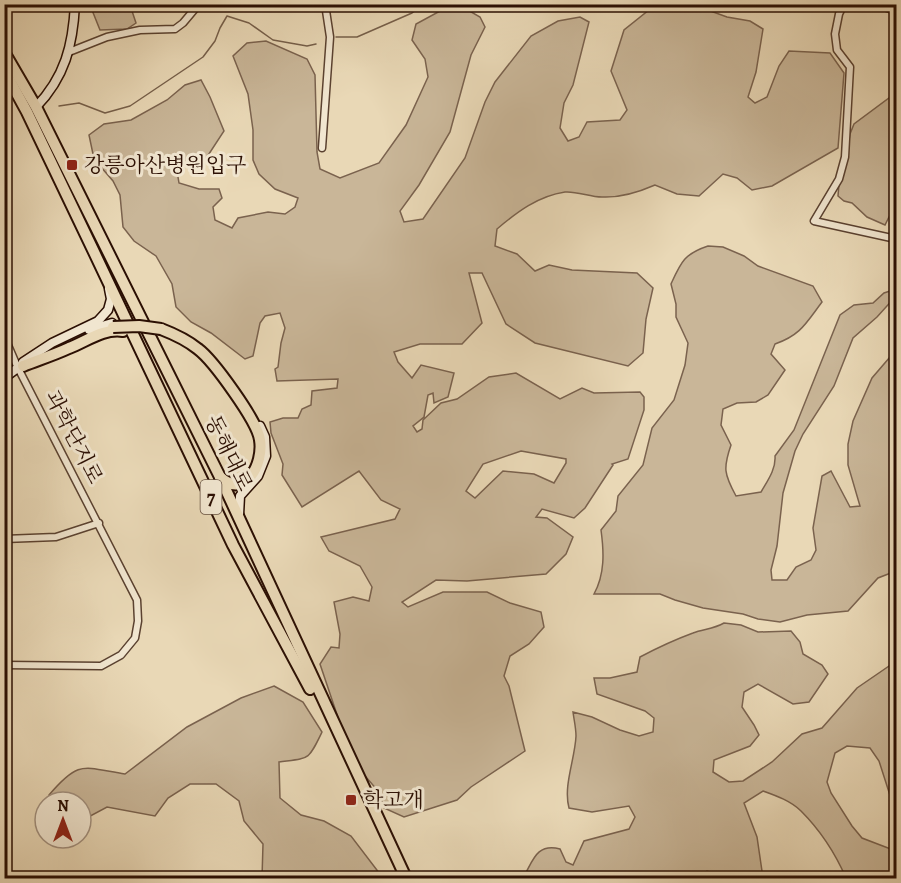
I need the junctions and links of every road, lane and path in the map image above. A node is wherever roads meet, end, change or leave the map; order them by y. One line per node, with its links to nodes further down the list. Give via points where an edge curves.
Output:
1 (75, 4): 9 (street)
2 (198, 4): 9 (street, via 175,29 140,30 107,37)
3 (325, 4): 12 (street, via 330,37)
4 (844, 4): 13 (street, via 835,34 837,50 850,67 845,157 839,179 814,221)
5 (875, 4): 6 (street)
6 (888, 7): 7 (street)
7 (897, 11)
8 (4, 52): 11 (highway, 동해대로)
9 (69, 52): 11 (street, via 50,92)
10 (4, 70): 11 (highway, 동해대로 / 7)
11 (32, 110): 14 (highway, 동해대로 / 7); 20 (highway, 동해대로)
12 (322, 148)
13 (897, 239)
14 (94, 252): 17 (street, via 109,288 108,310 98,321 52,343); 19 (highway, 동해대로 / 7)
15 (162, 327): 17 (highway, bridge, via 112,325); 20 (highway, via 200,350 251,419 260,438 261,454 254,474 233,484); 21 (street, via 195,341 210,355 253,413 265,437 263,467 240,496)
16 (4, 336): 17 (street, 과학단지로)
17 (20, 365): 18 (street); 19 (highway, via 117,330 130,337); 22 (street, 과학단지로)
18 (4, 378)
19 (160, 393): 25 (highway, 동해대로 / 7, via 233,545 328,721)
20 (220, 477): 21 (highway, 동해대로)
21 (239, 520): 26 (highway, 동해대로)
22 (99, 523): 23 (street, via 56,537); 24 (street, 과학단지로, via 137,600 135,638 121,654 101,666)
23 (4, 539)
24 (4, 665)
25 (400, 879)
26 (406, 879)

